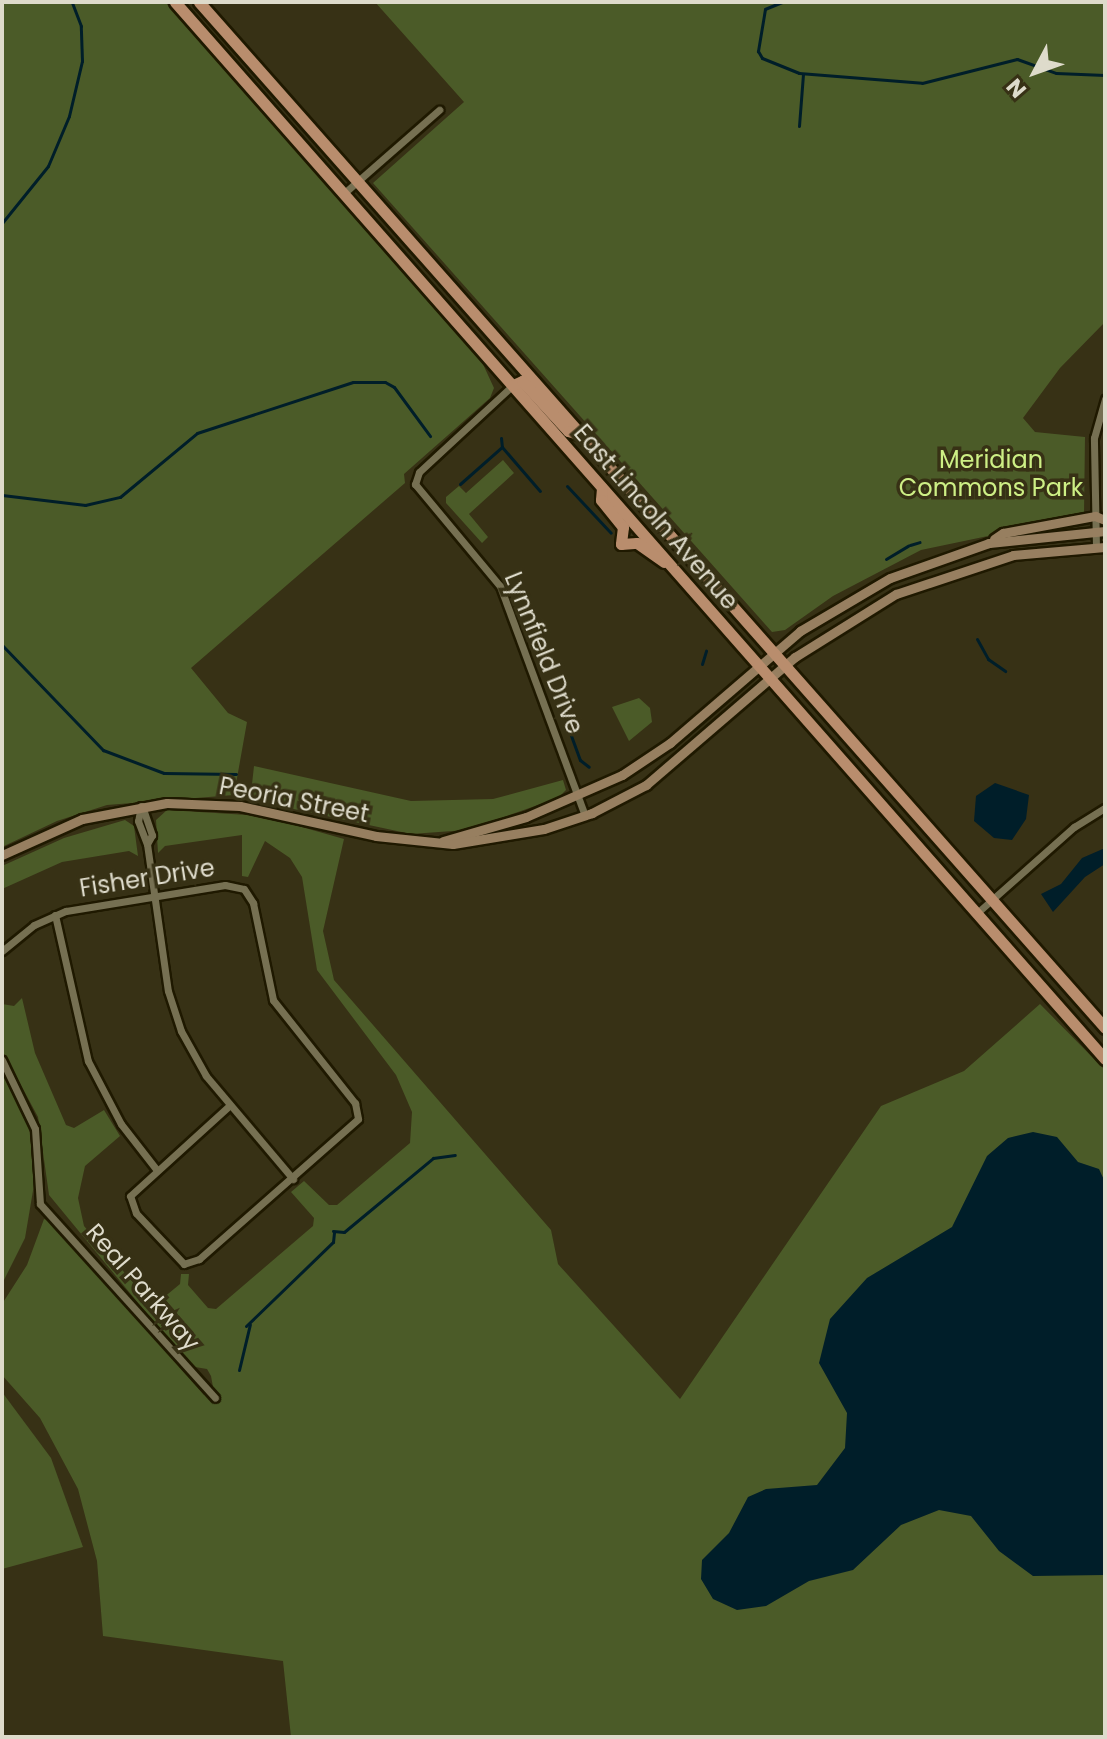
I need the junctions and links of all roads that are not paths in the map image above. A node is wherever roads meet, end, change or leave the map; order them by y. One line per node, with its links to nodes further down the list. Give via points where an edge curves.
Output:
1 (175, 2): 4 (main road, East Lincoln Avenue)
2 (199, 2): 3 (main road, East Lincoln Avenue)
3 (221, 27): 4 (main road); 6 (main road, East Lincoln Avenue)
4 (207, 39): 7 (main road, East Lincoln Avenue)
5 (439, 110): 6 (street)
6 (357, 181): 7 (street); 10 (main road, East Lincoln Avenue)
7 (343, 194): 8 (main road, East Lincoln Avenue)
8 (513, 385): 10 (main road, via 522,381 568,431); 11 (main road, East Lincoln Avenue); 21 (street, Lynnfield Drive, via 415,480 500,586)
9 (1105, 399): 12 (street, via 1094,435)
10 (584, 436): 17 (main road, East Lincoln Avenue)
11 (602, 488): 16 (main road, East Lincoln Avenue); 16 (main road, via 601,500 623,527 621,544 637,543)
12 (1100, 518): 13 (street); 14 (main road, via 1003,533)
13 (1100, 530): 14 (main road); 15 (street)
14 (989, 543): 17 (main road, via 879,583)
15 (1100, 547): 18 (main road, via 1013,555 937,576 860,612)
16 (669, 564): 19 (main road, East Lincoln Avenue)
17 (775, 651): 18 (main road, East Lincoln Avenue); 19 (main road, Peoria Street)
18 (787, 664): 20 (main road); 28 (main road, East Lincoln Avenue)
19 (758, 665): 20 (main road, East Lincoln Avenue); 21 (main road, Peoria Street, via 660,751)
20 (770, 680): 24 (main road, Peoria Street, via 638,790); 29 (main road, East Lincoln Avenue)
21 (577, 796): 24 (street, Lynnfield Drive); 25 (main road, Peoria Street, via 514,822)
22 (141, 805): 25 (main road, Peoria Street, via 233,805 384,838); 26 (main road, Peoria Street, via 70,823); 27 (street, via 138,821 147,844)
23 (1105, 808): 28 (street, via 1074,827)
24 (585, 816): 25 (main road, Peoria Street, via 495,841)
25 (443, 841)
26 (2, 855)
27 (154, 896): 30 (street, Fisher Drive); 35 (street, via 176,1020 198,1064); 37 (street, Fisher Drive, via 225,885 247,891 275,1005 356,1105 355,1125)
28 (992, 899): 29 (street); 32 (main road, East Lincoln Avenue)
29 (977, 913): 33 (main road, East Lincoln Avenue)
30 (55, 915): 31 (street, Fisher Drive); 36 (street, via 88,1061 118,1118)
31 (2, 951)
32 (1105, 1028)
33 (1105, 1059)
34 (2, 1060): 38 (street, Real Parkway, via 35,1129 40,1204)
35 (230, 1105): 36 (street); 37 (street)
36 (156, 1169): 37 (street, via 134,1188 131,1204 172,1256 186,1264)
37 (293, 1179)
38 (215, 1398)

